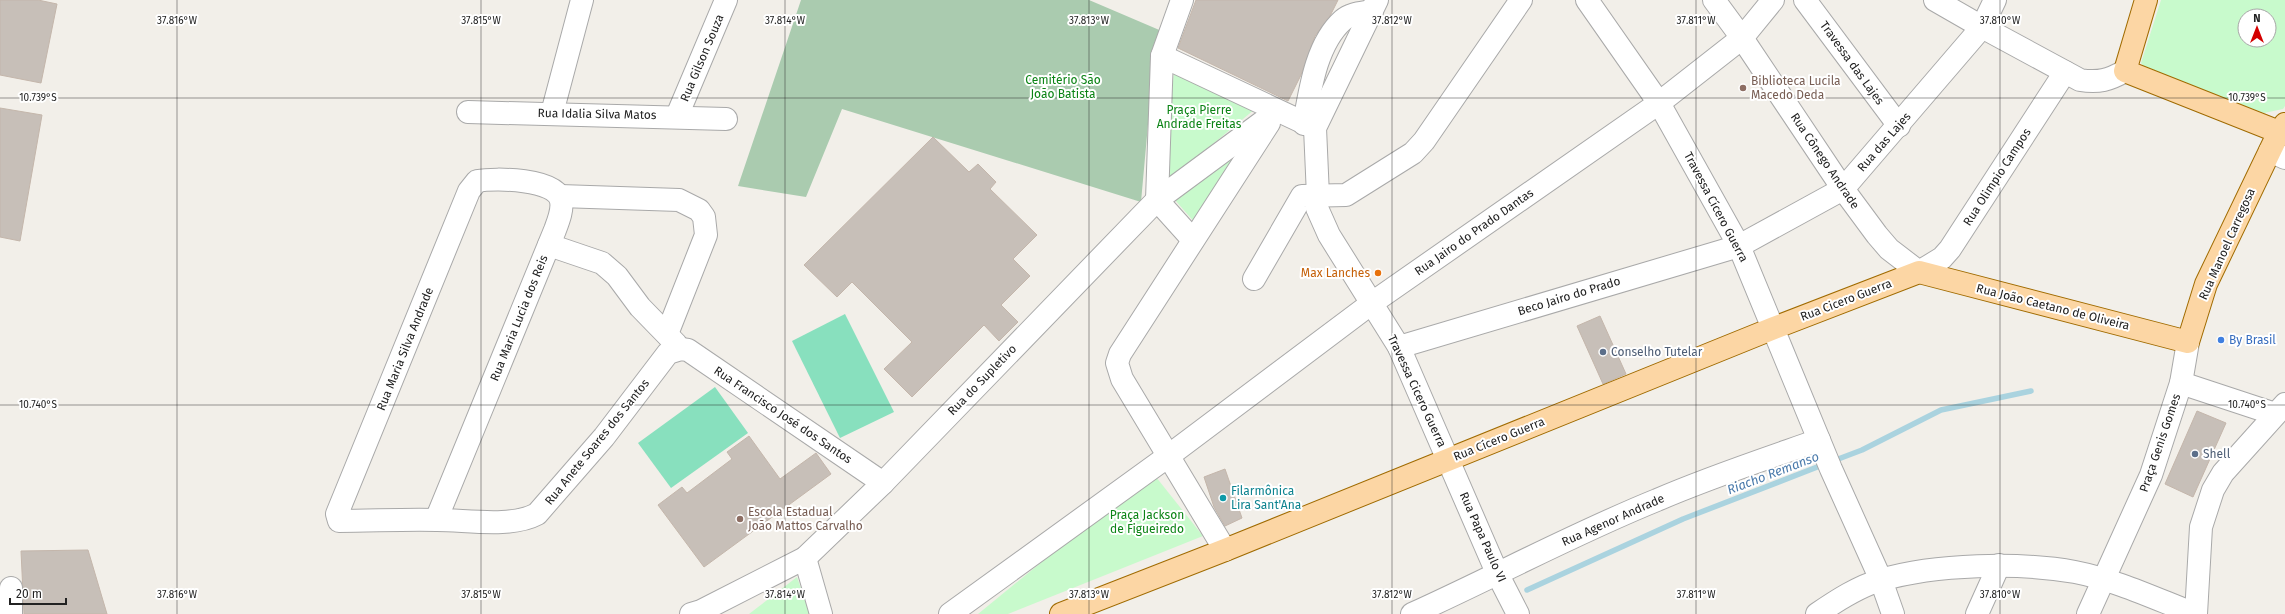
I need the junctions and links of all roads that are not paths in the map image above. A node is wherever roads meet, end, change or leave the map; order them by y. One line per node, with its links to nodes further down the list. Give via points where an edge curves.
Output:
1 (582, 0): 21 (street)
2 (726, 0): 22 (street, Rua Gilson Souza)
3 (1182, 0): 15 (street)
4 (1521, 0): 29 (street, via 1424,141 1413,153 1346,194)
5 (1587, 0): 18 (street, Travessa Cícero Guerra)
6 (1714, 0): 14 (street, Rua Cônego Andrade)
7 (1773, 0): 14 (street, Rua Jairo do Prado Dantas)
8 (1805, 0): 25 (street, Travessa das Lajes)
9 (1935, 0): 13 (street)
10 (1995, 0): 13 (street, Rua das Lajes)
11 (2146, 0): 16 (main road)
12 (1375, 6): 24 (street)
13 (1982, 27): 17 (street); 25 (street, Rua das Lajes)
14 (1742, 38): 18 (street, Rua Jairo do Prado Dantas); 27 (street, Rua Cônego Andrade)
15 (1162, 56): 20 (street); 30 (street)
16 (2125, 71): 17 (street, via 2109,80 2095,83 2080,80); 26 (main road)
17 (2065, 72): 34 (street, Rua Olimpio Campos, via 1950,249 1942,258)
18 (1659, 103): 33 (street, Travessa Cícero Guerra); 36 (street, Rua Jairo do Prado Dantas)
19 (468, 112): 21 (street, Rua Idalia Silva Matos)
20 (1276, 112): 24 (street); 30 (street); 31 (street)
21 (552, 113): 22 (street, Rua Idalia Silva Matos)
22 (677, 116): 23 (street, Rua Idalia Silva Matos)
23 (726, 119)
24 (1309, 126): 29 (street, Travessa Cicero Guerra)
25 (1899, 126): 27 (street, Rua das Lajes)
26 (2281, 140): 39 (main road, Rua Manoel Carregosa, via 2206,284)
27 (1843, 189): 33 (street, Rua das Lajes); 34 (street, Rua Cônego Andrade, via 1889,249)
28 (560, 196): 32 (street, Rua Maria Lucia dos Reis, via 562,207); 38 (street, via 679,200 699,210 704,217 706,235); 47 (street, Rua Maria Silva Andrade, via 555,190 527,181 496,179 477,181 472,186 337,514)
29 (1318, 196): 35 (street, via 1302,196); 36 (street, Travessa Cicero Guerra, via 1316,208 1329,235)
30 (1157, 200): 31 (street); 46 (street, Rua do Supletivo)
31 (1194, 240): 44 (street, via 1120,354 1117,364 1122,379)
32 (549, 245): 38 (street, Rua Francisco José dos Santos, via 602,263 617,276 640,307); 48 (street, Rua Maria Lucia dos Reis)
33 (1739, 246): 37 (street, Travessa Cícero Guerra); 40 (street, Beco Jairo do Prado)
34 (1918, 272): 37 (main road, Rua Cicero Guerra); 39 (main road, Rua João Caetano de Oliveira)
35 (1254, 279)
36 (1372, 303): 40 (street, Travessa Cicero Guerra); 44 (street, Rua Jairo do Prado Dantas)
37 (1774, 328): 43 (street, Travessa Cícero Guerra); 45 (main road, Rua Cícero Guerra)
38 (674, 341): 46 (street, Rua Francisco José dos Santos); 48 (street, Rua Anete Soares dos Santos, via 668,353 604,437 537,514 520,521)
39 (2188, 342): 41 (street, Rua Manoel Carregosa)
40 (1398, 347): 45 (street, Travessa Cicero Guerra)
41 (2181, 383): 42 (street, Praça Genis Gomes); 53 (street, Praça Genis Gomes, via 2151,475)
42 (2280, 409): 67 (street, Praça Genis Gomes, via 2223,473 2213,490 2201,528)
43 (1825, 454): 52 (street, Rua Agenor Andrade, via 1657,500 1577,535); 54 (street, Travessa Cícero Guerra)
44 (1167, 456): 49 (street); 59 (street)
45 (1449, 459): 49 (main road, Rua Cícero Guerra); 52 (street, Rua Papa Paulo VI)
46 (883, 483): 50 (street, Rua do Supletivo)
47 (338, 519): 48 (street, Rua Anete Soares dos Santos)
48 (436, 520)
49 (1225, 550): 60 (main road)
50 (805, 558): 56 (street, Rua do Supletivo); 58 (street)
51 (1999, 565): 53 (street, via 2041,567); 54 (street, via 1916,573); 65 (street)
52 (1498, 575): 61 (street, Rua Agenor Andrade); 62 (street, Rua Papa Paulo VI)
53 (2103, 579): 66 (street, Praça Genis Gomes); 67 (street)
54 (1881, 580): 63 (street, via 1837,601); 64 (street, Travessa Cícero Guerra)
55 (11, 588): 57 (street)
56 (700, 613)
57 (11, 614)
58 (821, 614)
59 (950, 614)
60 (1061, 614)
61 (1412, 614)
62 (1518, 614)
63 (1817, 614)
64 (1892, 614)
65 (1977, 614)
66 (2088, 614)
67 (2196, 614)

